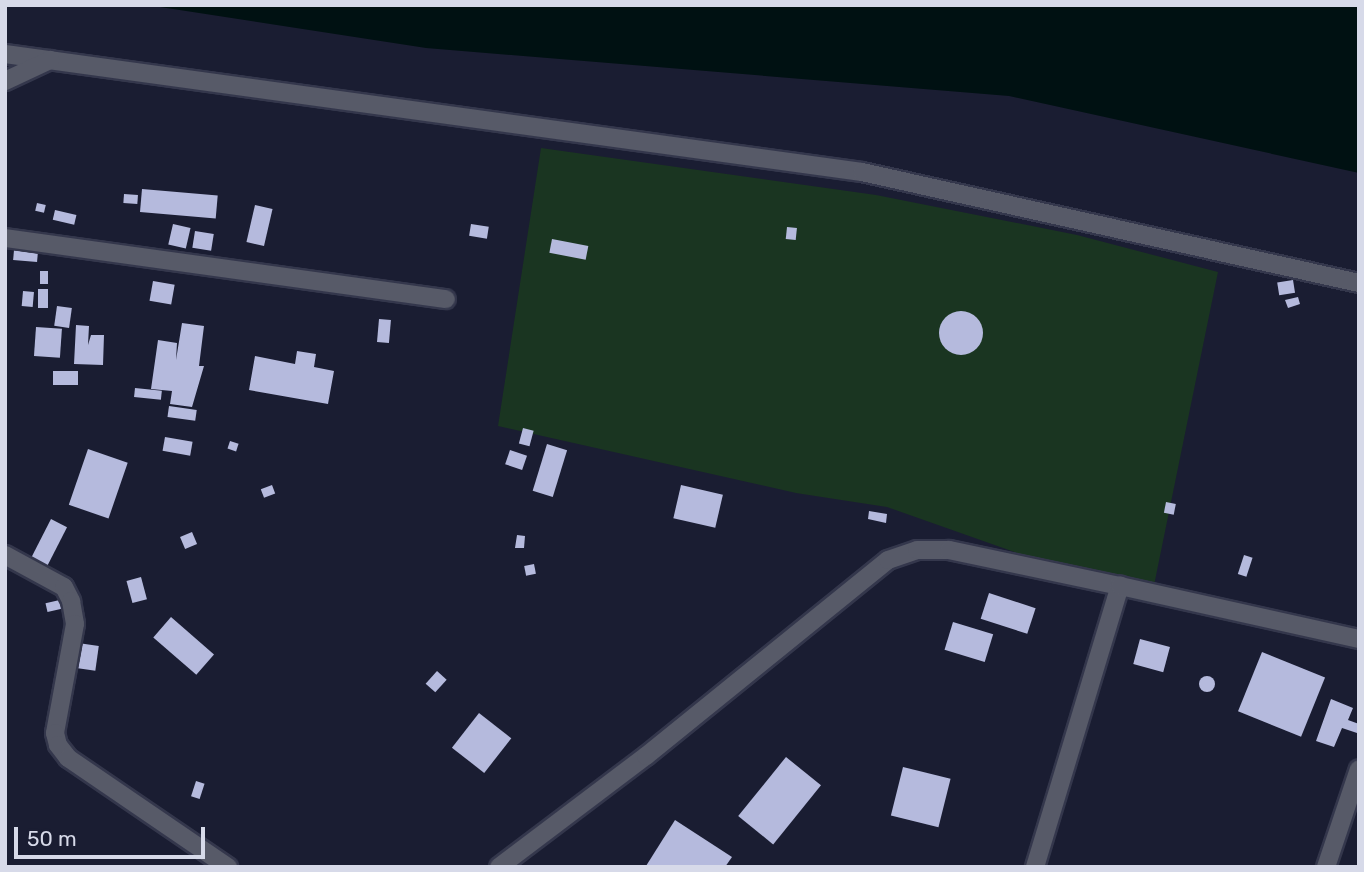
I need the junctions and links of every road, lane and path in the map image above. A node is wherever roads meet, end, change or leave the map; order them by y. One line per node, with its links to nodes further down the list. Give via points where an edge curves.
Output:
1 (5, 54): 2 (street)
2 (50, 60): 3 (street); 5 (street, via 862,172)
3 (5, 81)
4 (5, 238): 6 (street)
5 (1359, 283)
6 (446, 299)
7 (5, 555): 11 (street, via 64,587 71,601 75,624 55,733 58,746 68,758)
8 (1120, 586): 9 (street); 12 (street, via 949,550 916,550 888,560); 13 (street)
9 (1359, 639)
10 (1359, 769): 14 (street)
11 (228, 867)
12 (499, 867)
13 (1035, 867)
14 (1326, 867)

